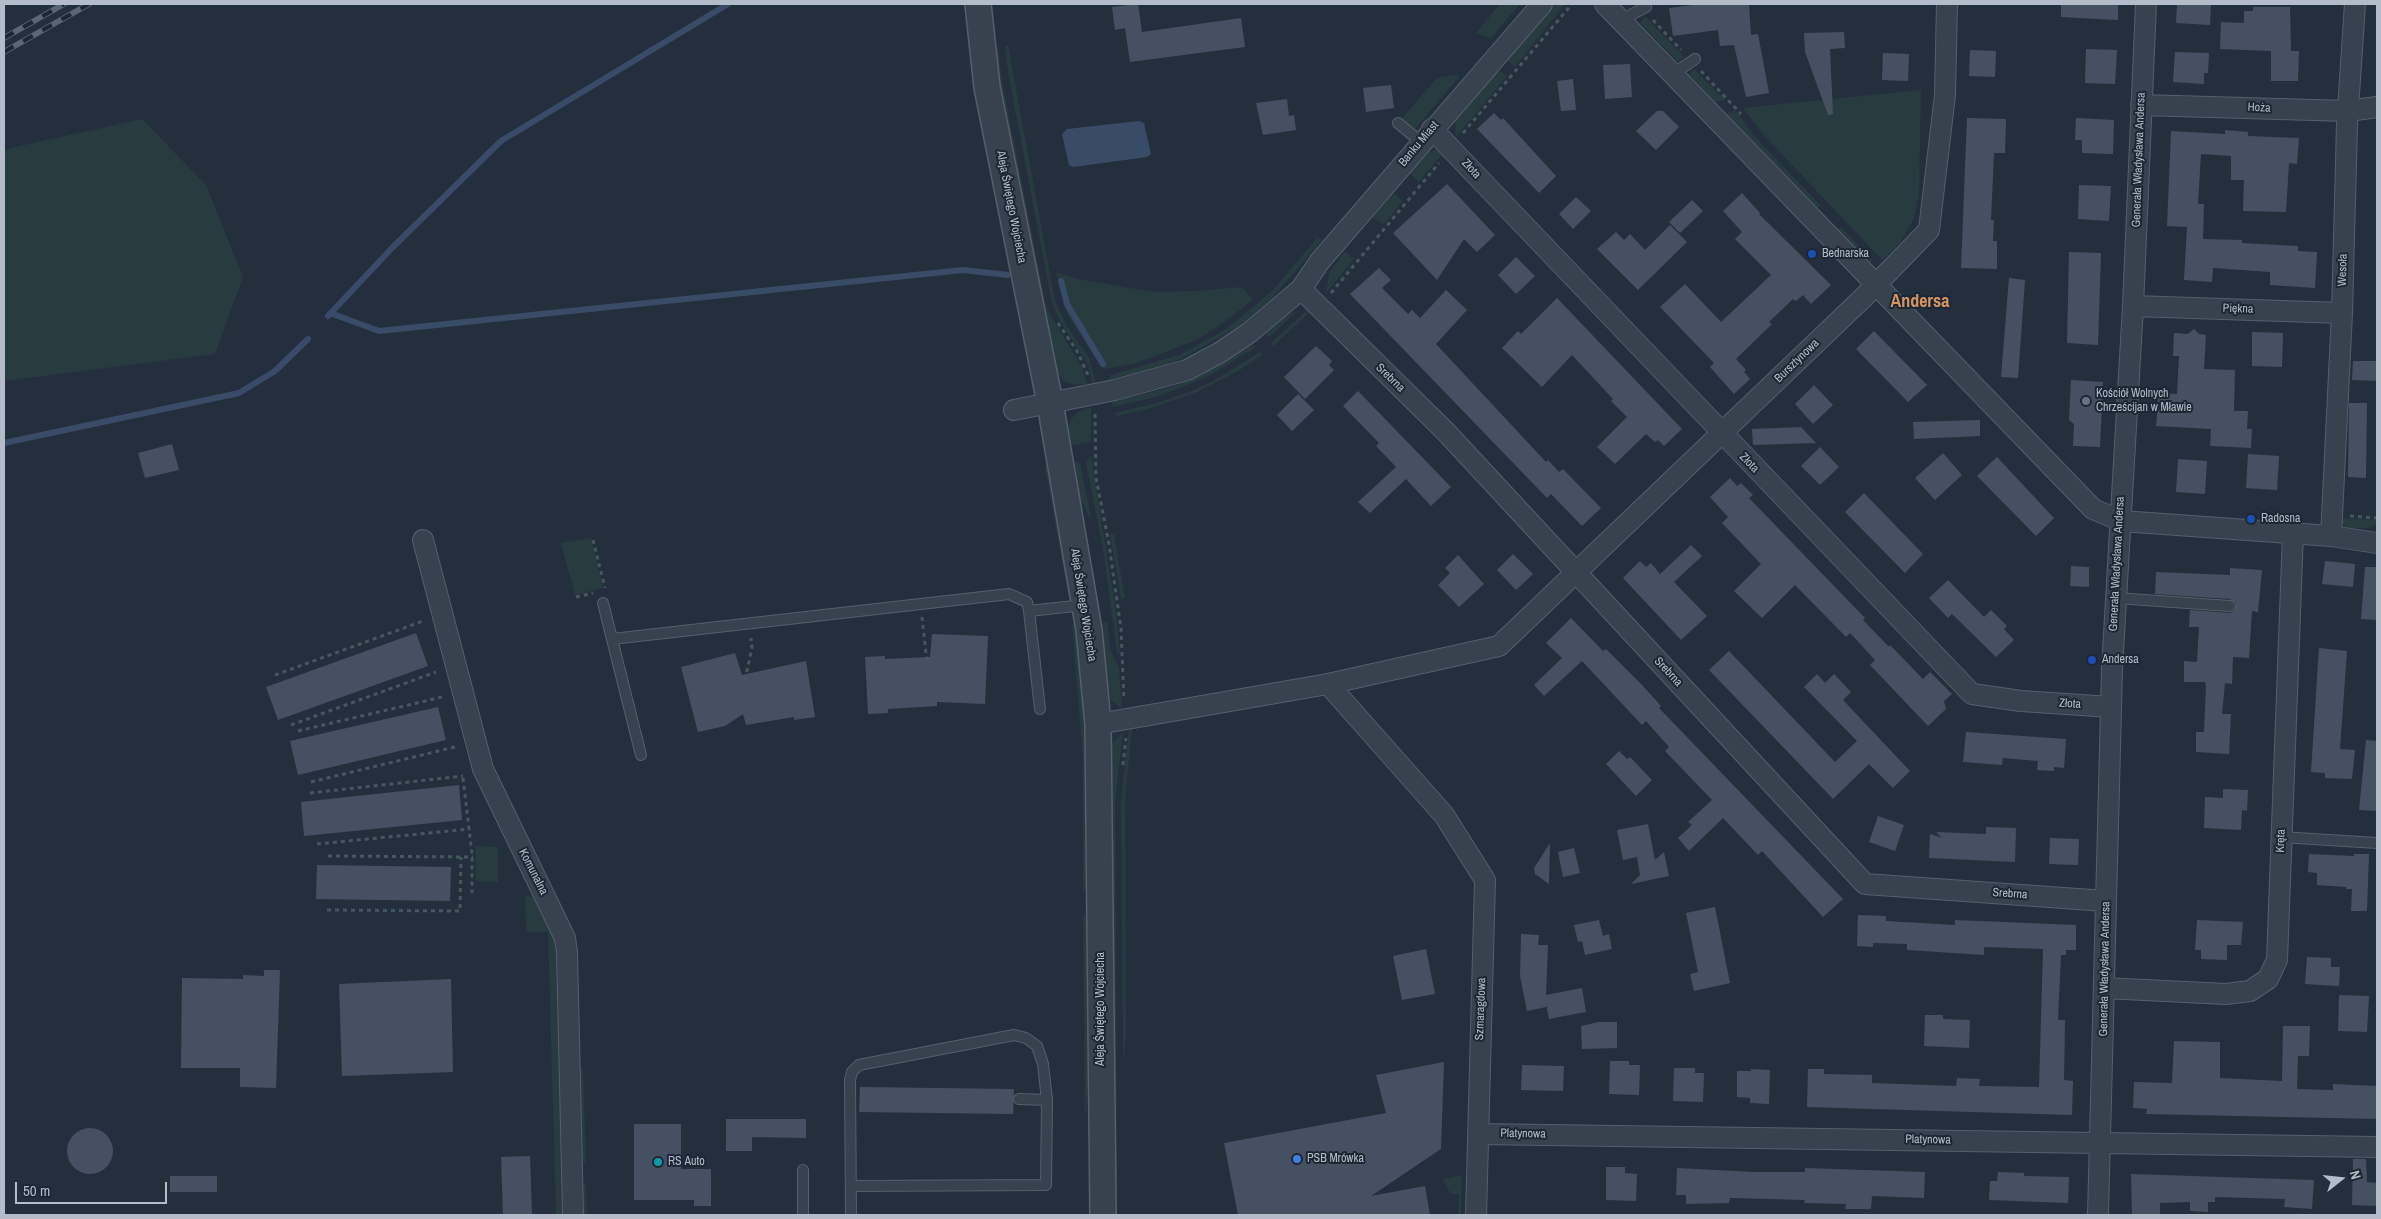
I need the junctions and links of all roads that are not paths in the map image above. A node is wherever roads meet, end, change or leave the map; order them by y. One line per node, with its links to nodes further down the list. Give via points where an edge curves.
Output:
1 (978, 4): 19 (street, Aleja Świętego Wojciecha, via 987,87)
2 (1542, 4): 14 (street, Banku Miast)
3 (1947, 4): 15 (street, Bursztynowa, via 1945,96 1929,230)
4 (2146, 4): 10 (street, Generała Władysława Andersa)
5 (2355, 4): 12 (street, Wesoła)
6 (1646, 7): 7 (lane)
7 (1611, 8): 9 (street)
8 (1695, 59): 9 (lane)
9 (1673, 74): 15 (street)
10 (2141, 105): 12 (street, Hoża); 17 (street, Generała Władysława Andersa)
11 (2377, 107): 12 (street, Hoża)
12 (2348, 111): 18 (street, Wesoła)
13 (1398, 123): 14 (lane)
14 (1426, 136): 16 (street, Banku Miast, via 1320,261); 21 (street, Złota)
15 (1876, 286): 21 (street, Bursztynowa); 22 (street, via 2092,509)
16 (1301, 289): 19 (street, Banku Miast, via 1249,333 1187,370 1138,385); 27 (street, Srebrna, via 1446,432)
17 (2133, 306): 18 (street, Piękna); 22 (street, Generała Władysława Andersa)
18 (2342, 312): 24 (street, Wesoła)
19 (1050, 403): 20 (street, Banku Miast); 30 (street, Aleja Świętego Wojciecha)
20 (1014, 410)
21 (1721, 434): 27 (street, Bursztynowa); 35 (street, Złota, via 1972,694)
22 (2121, 521): 23 (street); 28 (street, Generała Władysława Andersa)
23 (2293, 533): 24 (street); 39 (street, Kręta)
24 (2331, 536): 26 (street)
25 (424, 540): 50 (street, Komunalna, via 483,769 564,938 567,952)
26 (2377, 542)
27 (1577, 573): 34 (street, Bursztynowa, via 1499,646); 41 (street, Srebrna, via 1865,884)
28 (2116, 598): 31 (lane); 35 (street, Generała Władysława Andersa)
29 (603, 603): 33 (lane)
30 (1085, 605): 32 (lane); 37 (street, Aleja Świętego Wojciecha)
31 (2230, 606)
32 (1029, 612): 33 (lane, via 1027,602 1009,594); 36 (lane)
33 (612, 639): 38 (lane)
34 (1328, 684): 37 (street); 45 (street, Szmaragdowa, via 1444,815 1485,880)
35 (2111, 707): 41 (street, Generała Władysława Andersa)
36 (1040, 709)
37 (1098, 724): 53 (street, Aleja Świętego Wojciecha)
38 (641, 755)
39 (2281, 837): 40 (lane); 42 (street, Kręta, via 2277,960 2268,978 2250,991 2226,994)
40 (2377, 843)
41 (2106, 901): 42 (street, Generała Władysława Andersa)
42 (2104, 988): 46 (street, Generała Władysława Andersa)
43 (1019, 1100): 44 (lane)
44 (1047, 1100): 49 (lane, via 1046,1185); 49 (lane, via 1043,1064 1037,1046 1014,1035 859,1064 850,1080)
45 (1478, 1134): 46 (street, Platynowa); 54 (street, Szmaragdowa)
46 (2101, 1142): 47 (street, Platynowa); 55 (street, Generała Władysława Andersa)
47 (2377, 1148)
48 (803, 1170): 51 (lane)
49 (851, 1186): 52 (lane)
50 (573, 1215)
51 (803, 1215)
52 (851, 1215)
53 (1103, 1215)
54 (1476, 1215)
55 (2098, 1215)

